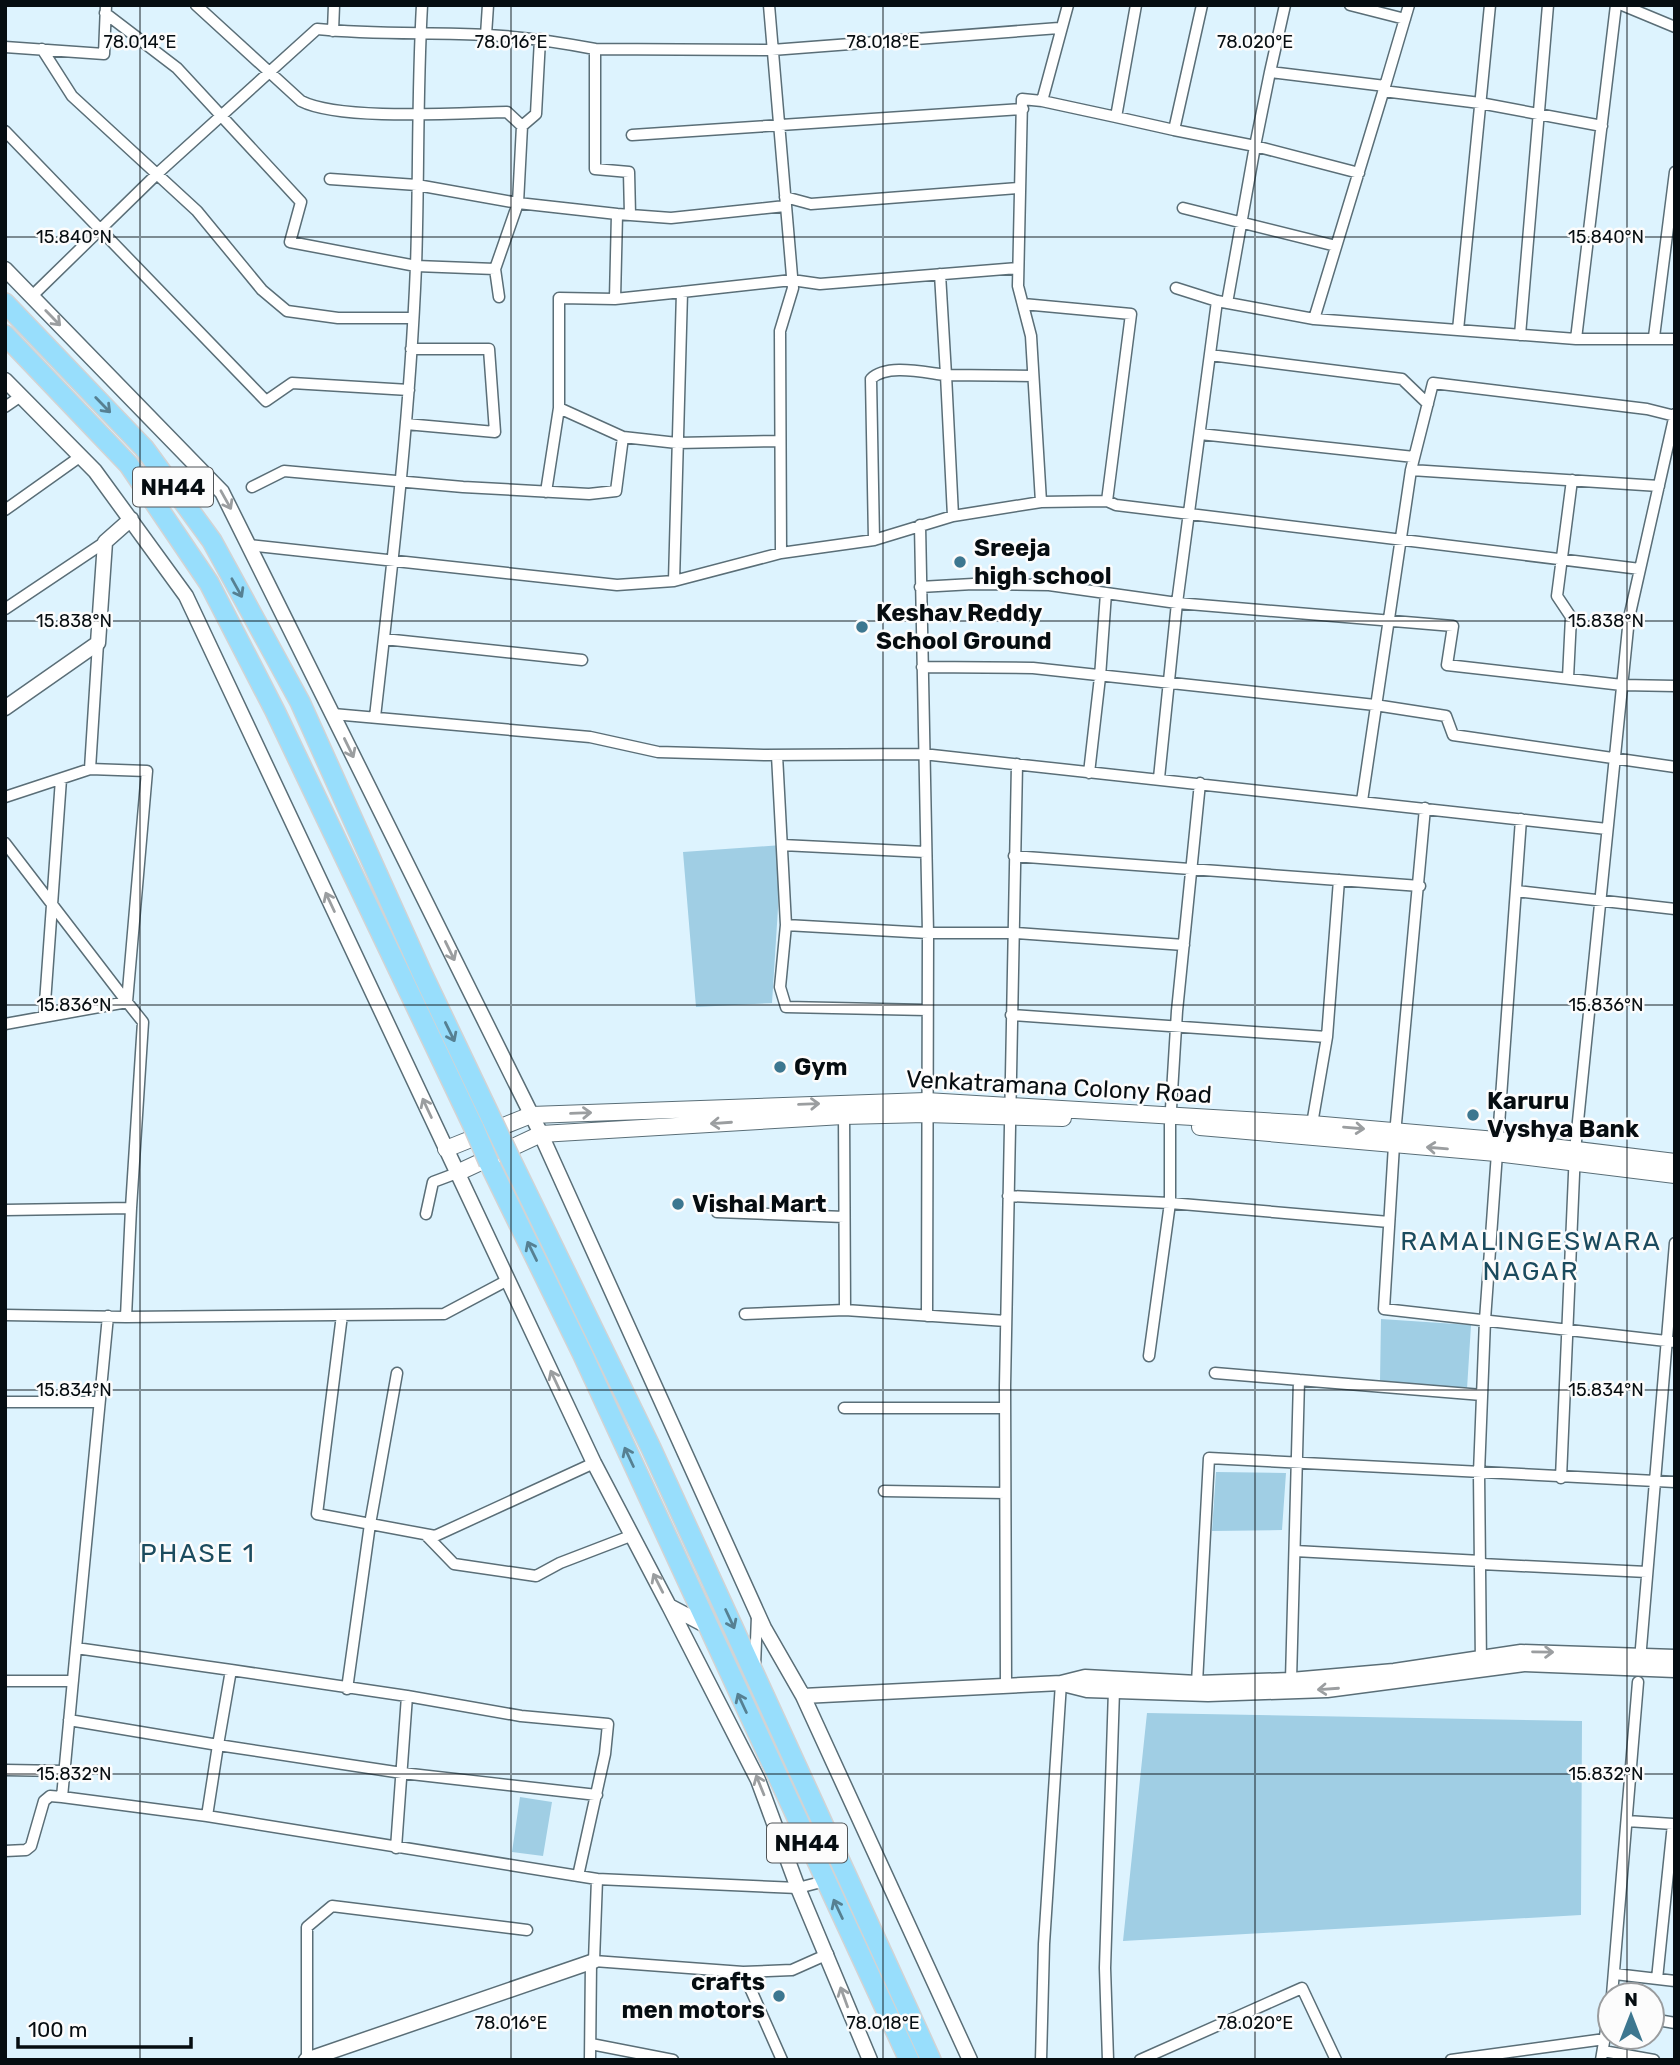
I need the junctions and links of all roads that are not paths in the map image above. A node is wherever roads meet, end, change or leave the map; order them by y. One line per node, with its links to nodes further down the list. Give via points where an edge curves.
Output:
1 (196, 5): 28 (street)
2 (334, 5): 20 (street)
3 (422, 5): 22 (street)
4 (488, 5): 21 (street)
5 (769, 5): 27 (street)
6 (1068, 5): 19 (street)
7 (1136, 5): 37 (street)
8 (1202, 5): 41 (street)
9 (1285, 5): 29 (street)
10 (1350, 5): 17 (street)
11 (1409, 5): 17 (street)
12 (1490, 5): 32 (street)
13 (1548, 5): 36 (street)
14 (1616, 5): 40 (street)
15 (1622, 5): 18 (street)
16 (106, 9): 25 (street, via 104,54); 35 (street, via 177,68)
17 (1405, 19): 30 (street)
18 (1675, 27)
19 (1059, 28): 27 (street); 31 (street)
20 (333, 31): 22 (street); 28 (street, via 317,29)
21 (486, 35): 22 (street); 23 (street)
22 (421, 36): 34 (street)
23 (540, 39): 26 (street); 39 (street, via 536,114)
24 (5, 47): 25 (street)
25 (42, 49): 46 (street, via 72,96)
26 (595, 49): 27 (street); 55 (street, via 595,169 629,172)
27 (772, 50): 38 (street)
28 (271, 72): 34 (street, via 317,109); 35 (street)
29 (1270, 72): 30 (street); 44 (street)
30 (1384, 89): 32 (street); 47 (street)
31 (1042, 101): 33 (street, via 1022,99); 37 (street)
32 (1480, 103): 36 (street); 75 (street)
33 (1023, 109): 38 (street); 50 (street)
34 (418, 113): 39 (street, via 507,112); 49 (street)
35 (222, 116): 46 (street); 59 (street, via 301,202 290,242)
36 (1538, 116): 40 (street); 77 (street)
37 (1116, 117): 41 (street)
38 (778, 124): 43 (street); 51 (street)
39 (522, 126): 52 (street)
40 (1602, 126): 80 (street)
41 (1174, 130): 44 (street)
42 (5, 131): 57 (street)
43 (632, 135)
44 (1255, 146): 47 (street); 56 (street)
45 (1675, 172): 78 (street)
46 (158, 173): 57 (street); 73 (street, via 197,211 262,290 287,311 338,318)
47 (1359, 173): 58 (street)
48 (330, 179): 49 (street)
49 (417, 185): 52 (street); 59 (street)
50 (1019, 188): 51 (street, via 811,204); 60 (street)
51 (785, 202): 55 (street, via 671,218); 64 (street)
52 (519, 203): 54 (street); 62 (street)
53 (1183, 208): 56 (street)
54 (617, 214): 55 (street); 69 (street)
55 (630, 215)
56 (1241, 223): 58 (street); 70 (street)
57 (100, 229): 67 (street); 86 (street, via 266,401 292,383)
58 (1336, 246): 74 (street)
59 (416, 267): 62 (street); 73 (street)
60 (1018, 268): 63 (street); 72 (street)
61 (5, 269): 67 (street)
62 (495, 269): 68 (street)
63 (940, 274): 64 (street, via 820,284); 83 (street)
64 (792, 281): 66 (street); 95 (street, via 780,331)
65 (1176, 288): 70 (street)
66 (682, 292): 69 (street); 96 (street)
67 (32, 296): 115 (street, one-way to 115, via 222,492)
68 (499, 297)
69 (615, 299): 90 (street, via 559,298)
70 (1222, 302): 74 (street); 82 (street)
71 (5, 303): 244 (highway, NH44, one-way to 244, bridge, via 144,448 212,541 300,702 422,973)
72 (1023, 304): 84 (street, via 1031,336); 105 (street, via 1130,314)
73 (413, 318): 81 (street)
74 (1314, 319): 75 (street)
75 (1458, 330): 77 (street)
76 (5, 335): 237 (highway, NH44, one-way to 76, bridge, via 582,1353 209,583 130,466)
77 (1520, 335): 80 (street)
78 (1654, 337): 79 (street); 80 (street)
79 (1675, 339)
80 (1576, 340)
81 (411, 349): 86 (street); 92 (street, via 489,349 495,432)
82 (1210, 355): 88 (street, via 1402,379); 93 (street)
83 (946, 375): 84 (street); 109 (street); 113 (street, via 888,372 871,379)
84 (1033, 376): 106 (street)
85 (5, 380): 87 (street)
86 (409, 390): 92 (street)
87 (21, 396): 89 (street); 97 (street)
88 (1428, 404): 91 (street, via 1433,383); 98 (street)
89 (5, 407)
90 (559, 408): 94 (street); 104 (street)
91 (1675, 415): 102 (street)
92 (406, 424): 100 (street)
93 (1199, 433): 98 (street); 108 (street)
94 (623, 437): 96 (street); 104 (street, via 616,491)
95 (780, 441): 96 (street); 116 (street)
96 (677, 443): 120 (street)
97 (80, 456): 107 (street); 110 (street)
98 (1414, 457): 99 (street)
99 (1410, 470): 101 (street); 112 (street)
100 (402, 480): 103 (street, via 284,471); 104 (street); 117 (street)
101 (1572, 480): 102 (street); 118 (street)
102 (1659, 486): 119 (street)
103 (252, 487)
104 (546, 492)
105 (1107, 501): 106 (street); 108 (street)
106 (1041, 502): 109 (street)
107 (5, 510)
108 (1189, 512): 112 (street); 123 (street)
109 (953, 516): 111 (street)
110 (131, 519): 114 (street); 185 (street, one-way to 110, via 186,596)
111 (920, 525): 113 (street); 121 (street)
112 (1400, 538): 118 (street); 125 (street)
113 (874, 540): 116 (street)
114 (104, 542): 124 (street); 127 (street)
115 (248, 545): 117 (street); 137 (street)
116 (781, 553): 120 (street)
117 (393, 559): 120 (street, via 617,585); 126 (street)
118 (1562, 559): 119 (street); 131 (street, via 1557,596 1571,617)
119 (1640, 569): 133 (street)
120 (674, 581)
121 (920, 587): 122 (street, via 1049,585); 129 (street)
122 (1106, 593): 123 (street); 130 (street)
123 (1177, 603): 125 (street); 132 (street)
124 (5, 609)
125 (1387, 620): 131 (street, via 1453,626 1447,665); 135 (street)
126 (384, 639): 128 (street); 138 (street)
127 (98, 643): 136 (street); 144 (street)
128 (582, 660)
129 (922, 667): 130 (street, via 1033,668); 139 (street)
130 (1100, 677): 132 (street); 145 (street)
131 (1568, 678): 133 (street)
132 (1169, 685): 135 (street); 146 (street)
133 (1622, 685): 134 (street); 141 (street)
134 (1675, 686)
135 (1375, 705): 141 (street, via 1446,716 1453,734); 150 (street)
136 (5, 708)
137 (333, 714): 138 (street); 179 (street, one-way to 179)
138 (374, 717): 140 (street, via 590,737 658,752)
139 (923, 754): 140 (street); 142 (street); 156 (street)
140 (777, 755): 155 (street)
141 (1614, 758): 143 (street); 153 (street)
142 (1017, 764): 145 (street); 157 (street)
143 (1675, 767)
144 (90, 769): 147 (street); 169 (street, via 147,771)
145 (1088, 773): 146 (street)
146 (1159, 778): 148 (street)
147 (61, 779): 149 (street); 163 (street)
148 (1199, 783): 150 (street); 158 (street)
149 (5, 797)
150 (1362, 801): 151 (street)
151 (1425, 808): 152 (street); 160 (street)
152 (1521, 819): 153 (street); 161 (street)
153 (1607, 829): 162 (street)
154 (5, 844): 163 (street)
155 (782, 845): 156 (street); 165 (street)
156 (925, 852): 166 (street)
157 (1014, 856): 158 (street); 167 (street)
158 (1191, 868): 159 (street); 168 (street)
159 (1339, 880): 160 (street); 175 (street)
160 (1420, 887): 183 (street)
161 (1516, 891): 162 (street); 184 (street)
162 (1600, 901): 164 (street); 186 (street)
163 (50, 902): 169 (street); 172 (street)
164 (1675, 909)
165 (786, 925): 166 (street); 170 (street, via 780,988 786,1007)
166 (928, 933): 167 (street); 170 (street)
167 (1016, 933): 168 (street); 171 (street)
168 (1184, 945): 174 (street)
169 (127, 1002): 172 (street); 192 (street, via 143,1022)
170 (927, 1010): 176 (street)
171 (1011, 1015): 174 (street); 178 (street)
172 (44, 1017): 173 (street)
173 (5, 1024)
174 (1176, 1024): 175 (street); 180 (street)
175 (1327, 1037): 181 (street)
176 (926, 1108): 177 (main road, Venkatramana Colony Road); 178 (main road, Venkatramana Colony Road); 206 (street)
177 (844, 1109): 179 (main road, Venkatramana Colony Road, one-way to 177); 182 (main road, one-way to 182); 196 (street)
178 (1010, 1110): 180 (main road, Venkatramana Colony Road); 190 (street)
179 (531, 1115): 182 (street); 185 (main road, Venkatramana Colony Road)
180 (1170, 1120): 181 (main road, Venkatramana Colony Road); 183 (main road); 191 (street)
181 (1312, 1124): 183 (main road, Venkatramana Colony Road, one-way to 183)
182 (541, 1134): 188 (main road); 236 (street)
183 (1395, 1138): 184 (main road, Venkatramana Colony Road); 197 (street)
184 (1496, 1146): 186 (main road, Venkatramana Colony Road); 208 (street)
185 (446, 1149): 188 (street)
186 (1575, 1158): 187 (main road, Venkatramana Colony Road); 189 (main road); 210 (street)
187 (1675, 1162)
188 (457, 1173): 195 (street, via 433,1182); 200 (street)
189 (1675, 1175)
190 (1008, 1196): 191 (street); 209 (street)
191 (1170, 1203): 197 (street); 212 (street)
192 (131, 1208): 193 (street); 207 (street)
193 (5, 1210)
194 (717, 1212): 196 (street)
195 (426, 1214)
196 (844, 1217): 201 (street)
197 (1389, 1222): 208 (street, via 1384,1309)
198 (1675, 1243): 199 (street)
199 (1674, 1260): 211 (street)
200 (508, 1280): 204 (street, via 444,1314); 222 (street, one-way to 200)
201 (845, 1310): 202 (street); 206 (street)
202 (745, 1314)
203 (5, 1315): 205 (street)
204 (342, 1315): 207 (street); 229 (street, via 317,1514)
205 (107, 1316): 207 (street); 218 (street)
206 (927, 1316): 209 (street)
207 (126, 1317)
208 (1485, 1320): 210 (street); 216 (street)
209 (1006, 1321): 220 (street)
210 (1570, 1330): 211 (street); 224 (street)
211 (1671, 1341): 225 (street)
212 (1149, 1356)
213 (397, 1373): 229 (street)
214 (1215, 1373): 215 (street)
215 (1299, 1380): 216 (street); 221 (street)
216 (1482, 1395): 223 (street)
217 (5, 1402): 218 (street)
218 (99, 1402): 238 (street)
219 (844, 1408): 220 (street)
220 (1005, 1408): 228 (street)
221 (1297, 1462): 223 (street); 232 (street); 250 (street, via 1209,1458)
222 (594, 1463): 230 (street, via 435,1536); 231 (street)
223 (1479, 1473): 224 (street); 233 (street)
224 (1561, 1478): 225 (street)
225 (1657, 1480): 226 (street); 234 (street)
226 (1675, 1482)
227 (884, 1491): 228 (street)
228 (1005, 1493): 251 (street)
229 (370, 1524): 230 (street); 252 (street)
230 (425, 1534): 231 (street, via 454,1564 537,1576)
231 (633, 1535): 235 (street, one-way to 231)
232 (1295, 1551): 233 (street); 246 (street)
233 (1481, 1562): 234 (street); 240 (street)
234 (1647, 1572): 241 (street)
235 (669, 1606): 237 (street); 271 (street, one-way to 235, via 758,1780)
236 (757, 1613): 244 (street); 255 (street)
237 (707, 1626): 270 (highway, NH44, one-way to 237)
238 (76, 1648): 242 (street); 248 (street)
239 (1675, 1657): 241 (street)
240 (1481, 1665): 241 (street, via 1521,1652 1618,1660); 245 (street)
241 (1640, 1668): 243 (street); 264 (street)
242 (231, 1670): 252 (street); 257 (street)
243 (1675, 1670)
244 (755, 1674): 289 (highway, NH44)
245 (1385, 1677): 246 (street); 253 (street, one-way to 253, via 1327,1689 1208,1694)
246 (1291, 1679): 250 (street)
247 (5, 1681): 248 (street)
248 (73, 1681): 256 (street)
249 (1061, 1683): 250 (street, via 1085,1677); 251 (street); 253 (street, via 1087,1690); 291 (street)
250 (1197, 1683)
251 (1006, 1685): 255 (street)
252 (347, 1689): 254 (street)
253 (1114, 1690): 292 (street, via 1105,1968)
254 (407, 1696): 260 (street); 261 (street, via 521,1716 608,1724)
255 (803, 1696): 290 (street)
256 (69, 1720): 257 (street); 259 (street)
257 (218, 1745): 260 (street); 263 (street)
258 (5, 1770): 259 (street)
259 (64, 1771): 262 (street)
260 (402, 1773): 261 (street); 266 (street)
261 (597, 1795): 268 (street)
262 (62, 1797): 263 (street); 267 (street, via 50,1796 44,1801 32,1846)
263 (207, 1816): 266 (street)
264 (1627, 1821): 265 (street); 276 (street)
265 (1674, 1824): 277 (street)
266 (396, 1848): 268 (street)
267 (5, 1851)
268 (578, 1876): 269 (street)
269 (597, 1879): 271 (street); 274 (street)
270 (825, 1881): 271 (street); 288 (highway, NH44, one-way to 270)
271 (799, 1888): 273 (street)
272 (527, 1930): 283 (street, via 332,1906 307,1927)
273 (828, 1954): 275 (street, via 792,1970); 287 (street, one-way to 273)
274 (593, 1961): 275 (street); 280 (street); 283 (street)
275 (743, 1972): 286 (street)
276 (1615, 1974): 277 (street); 278 (street)
277 (1657, 1979): 279 (street)
278 (1614, 1981)
279 (1675, 1981)
280 (591, 2044): 284 (street); 285 (street)
281 (1596, 2050): 295 (street)
282 (1608, 2051): 296 (street)
283 (307, 2059)
284 (590, 2060)
285 (673, 2060)
286 (782, 2060)
287 (870, 2060)
288 (909, 2060)
289 (931, 2060)
290 (970, 2060)
291 (1041, 2060)
292 (1108, 2060)
293 (1140, 2060): 294 (street, via 1302,1988)
294 (1336, 2060)
295 (1451, 2060)
296 (1654, 2060)

